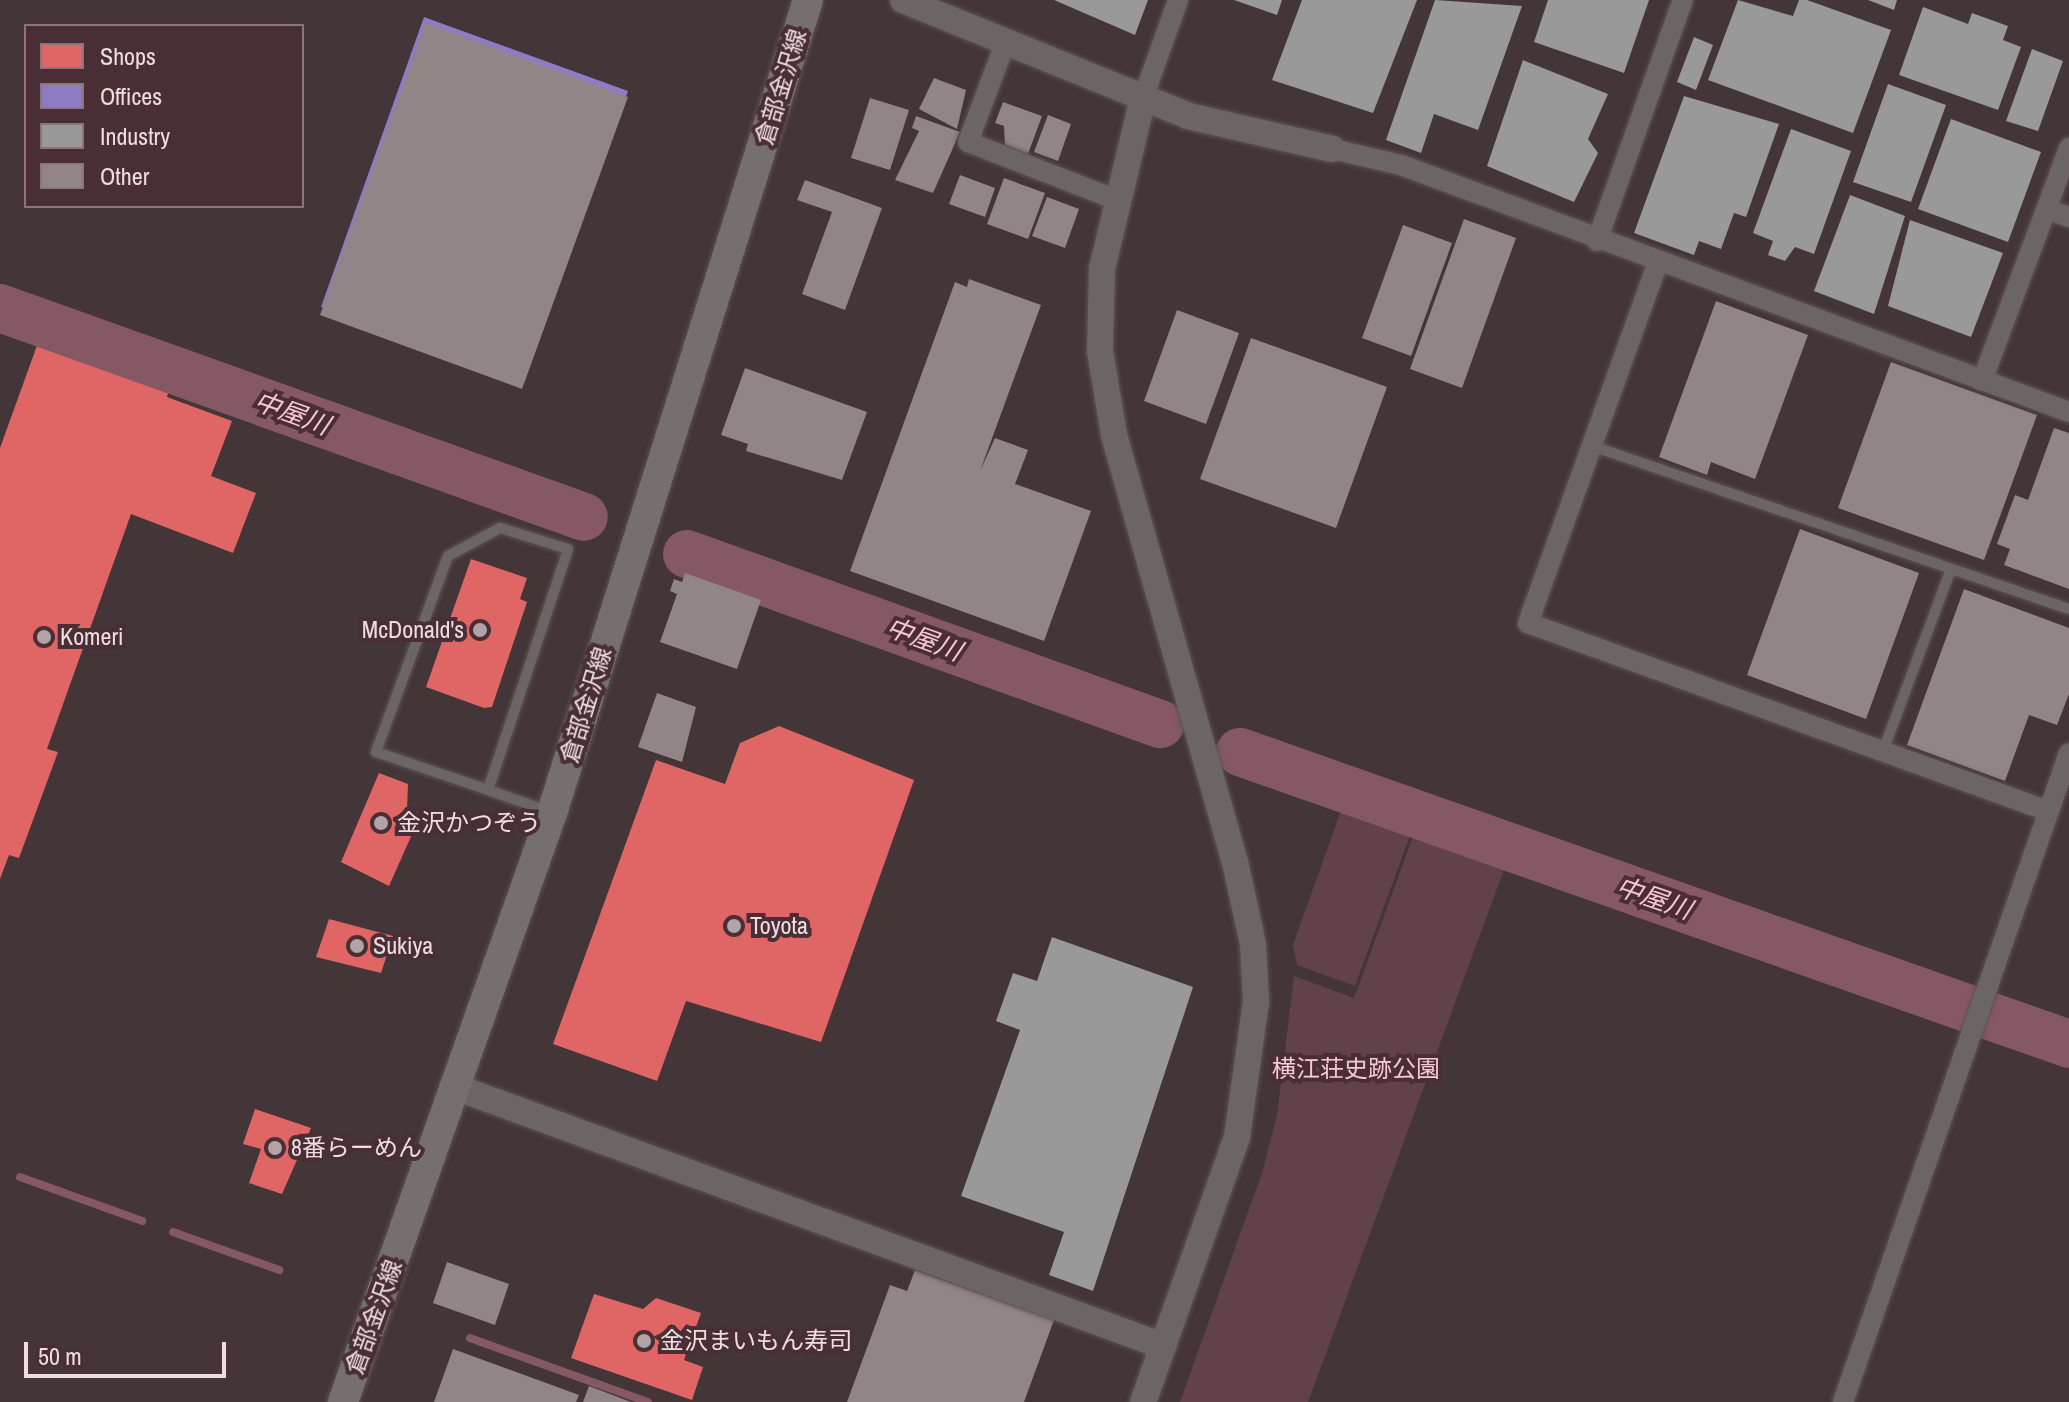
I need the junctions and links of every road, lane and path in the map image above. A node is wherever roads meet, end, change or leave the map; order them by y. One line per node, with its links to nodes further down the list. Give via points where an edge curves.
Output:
1 (808, 0): 23 (main road, 倉部金沢線)
2 (903, 0): 5 (street)
3 (1178, 0): 6 (street)
4 (1683, 0): 12 (street)
5 (1006, 41): 6 (street); 9 (street, via 968,142)
6 (1143, 98): 8 (street, via 1188,116); 9 (street)
7 (2069, 148): 10 (street)
8 (1332, 149): 12 (street, via 1401,165)
9 (1114, 199): 25 (street, via 1102,269 1100,351 1114,435 1235,862 1255,973 1252,1060 1237,1137)
10 (2047, 209): 11 (street); 14 (street)
11 (2069, 217)
12 (1597, 241): 13 (street)
13 (1658, 262): 14 (street); 16 (street)
14 (1982, 381): 15 (street)
15 (2069, 412)
16 (1592, 446): 17 (lane); 19 (street, via 1528,623)
17 (1951, 569): 18 (lane); 19 (lane)
18 (2069, 609)
19 (1883, 751): 22 (street)
20 (2069, 753): 22 (street)
21 (488, 790): 21 (lane, via 376,752 448,556 500,528 568,549); 23 (lane)
22 (2048, 811): 28 (street)
23 (552, 813): 24 (main road, 倉部金沢線)
24 (458, 1088): 25 (street); 26 (main road, 倉部金沢線)
25 (1163, 1346): 27 (street)
26 (343, 1402)
27 (1143, 1402)
28 (1843, 1402)

